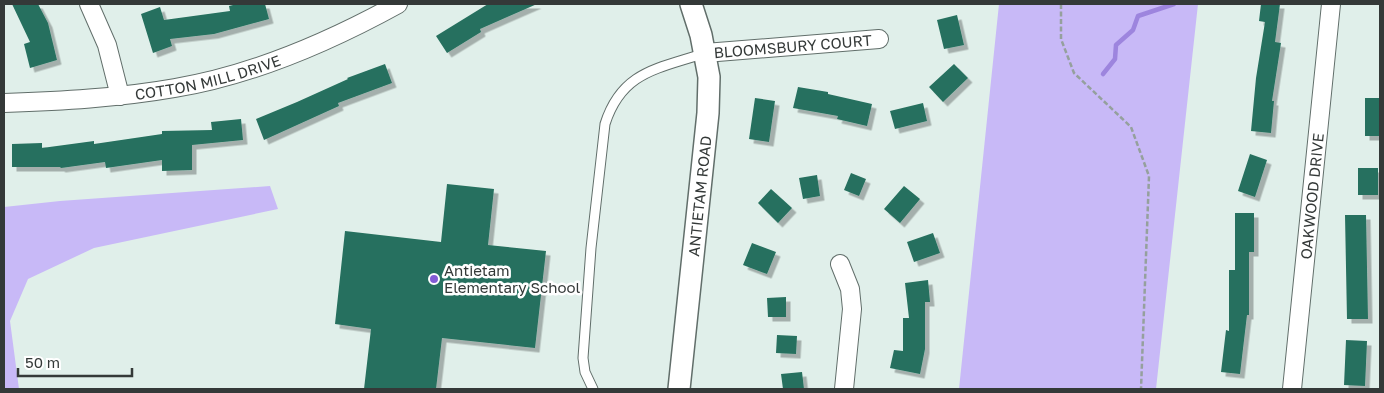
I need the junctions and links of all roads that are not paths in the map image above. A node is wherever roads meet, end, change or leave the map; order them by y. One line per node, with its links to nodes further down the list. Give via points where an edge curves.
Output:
1 (89, 4): 7 (street, via 107,45)
2 (398, 4): 7 (street, COTTON MILL DRIVE, via 325,41 276,60 176,88)
3 (692, 4): 6 (street, ANTIETAM ROAD)
4 (1331, 4): 13 (street, OAKWOOD DRIVE)
5 (879, 39): 6 (street, BLOOMSBURY COURT)
6 (705, 53): 10 (lane, via 642,75 629,83 614,102 605,124 583,358); 11 (street, ANTIETAM ROAD, via 709,77 708,113)
7 (120, 96): 8 (street, COTTON MILL DRIVE)
8 (4, 103)
9 (840, 264): 12 (street, via 850,290 852,309)
10 (593, 389)
11 (679, 389)
12 (844, 389)
13 (1292, 389)

